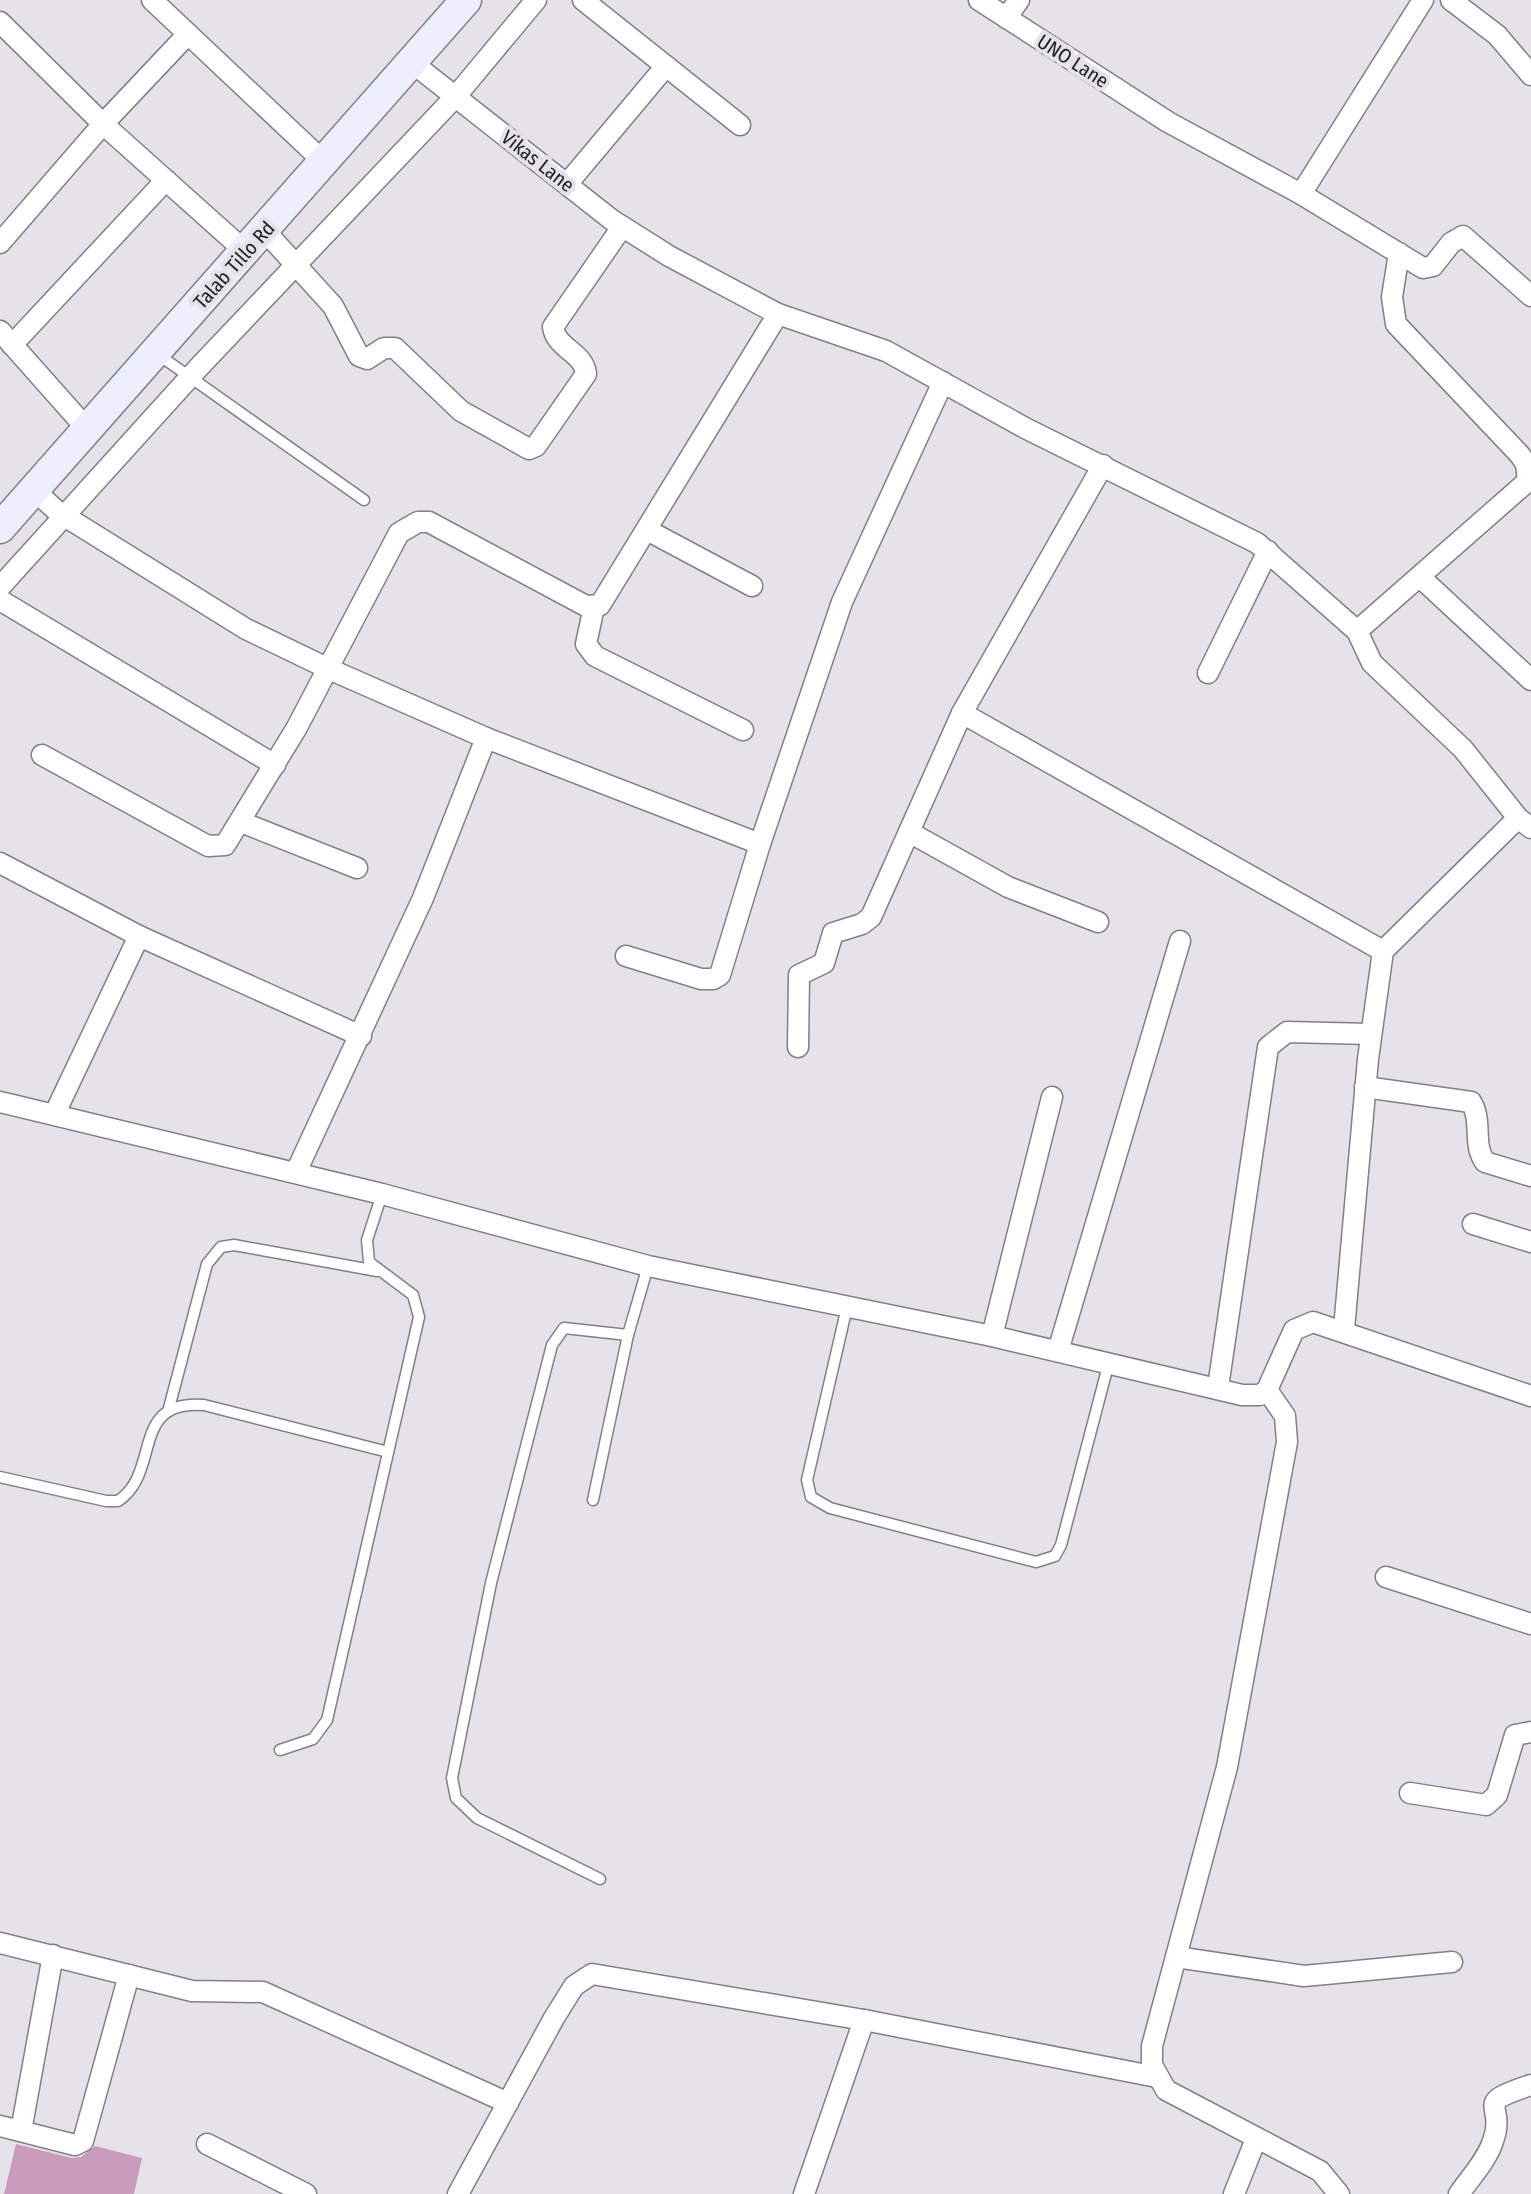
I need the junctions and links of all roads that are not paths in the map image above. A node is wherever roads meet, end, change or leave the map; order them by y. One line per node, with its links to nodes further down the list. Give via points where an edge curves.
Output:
1 (152, 0): 11 (street)
2 (466, 0): 14 (main road, Talab Tillo Rd)
3 (536, 0): 14 (street)
4 (583, 0): 12 (street)
5 (979, 0): 9 (street, UNO Lane)
6 (1019, 0): 9 (street)
7 (1423, 0): 20 (street)
8 (1451, 0): 13 (street, via 1497,35)
9 (1006, 18): 20 (street, UNO Lane, via 1168,122)
10 (0, 22): 15 (street)
11 (188, 34): 15 (street); 17 (street)
12 (666, 66): 16 (street); 19 (street)
13 (1531, 75)
14 (433, 79): 17 (main road, Talab Tillo Rd); 19 (street, Vikas Lane); 23 (street)
15 (103, 124): 18 (street); 22 (street)
16 (740, 125)
17 (325, 163): 23 (main road, Talab Tillo Rd)
18 (166, 180): 23 (street); 27 (street)
19 (567, 184): 21 (street, Vikas Lane)
20 (1301, 194): 24 (street, UNO Lane)
21 (622, 227): 23 (street, via 553,327 559,342 579,357 586,374 529,449 461,411 395,348 384,348 367,359 359,356 333,306); 26 (street, Vikas Lane)
22 (0, 243)
23 (275, 250): 28 (main road, Talab Tillo Rd); 28 (street)
24 (1399, 253): 25 (street, UNO Lane, via 1427,268 1457,237 1469,238); 37 (street, via 1392,297 1396,324 1520,455 1529,474 1522,489)
25 (1531, 296)
26 (778, 314): 29 (street, Vikas Lane, via 873,345); 35 (street)
27 (6, 338): 30 (street)
28 (175, 368): 30 (main road, Talab Tillo Rd); 32 (lane); 33 (street)
29 (943, 382): 31 (street, Vikas Lane); 54 (street, via 842,602)
30 (87, 429): 33 (main road, Talab Tillo Rd)
31 (1103, 465): 36 (street, Vikas Lane); 46 (street)
32 (364, 500)
33 (51, 506): 34 (main road, Talab Tillo Rd); 39 (street); 43 (street, via 246,629)
34 (0, 528)
35 (647, 530): 38 (street); 41 (street, via 605,599)
36 (1268, 551): 42 (street, Vikas Lane); 44 (street)
37 (1420, 577): 42 (street); 45 (street)
38 (752, 586)
39 (0, 587)
40 (0, 600): 50 (street)
41 (594, 607): 43 (street, via 440,526 418,522 392,542); 47 (street, via 586,644 595,656)
42 (1357, 631): 52 (street, via 1372,663 1463,749)
43 (329, 669): 48 (street); 50 (street)
44 (1208, 673)
45 (1531, 680)
46 (962, 713): 53 (street); 60 (street)
47 (743, 730)
48 (486, 738): 54 (street); 63 (street)
49 (42, 755): 51 (street, via 208,846 225,845)
50 (275, 765): 51 (street)
51 (241, 822): 56 (street)
52 (1525, 823): 60 (street)
53 (909, 832): 57 (street, via 1008,887); 64 (street, via 871,917 833,933 824,963 799,975)
54 (760, 844): 61 (street, via 720,975 701,979)
55 (0, 863): 58 (street)
56 (357, 868)
57 (1098, 922)
58 (139, 936): 63 (street); 68 (street)
59 (1180, 941): 80 (street)
60 (1383, 951): 62 (street)
61 (626, 956)
62 (1371, 1034): 65 (street); 82 (street, via 1287,1032 1268,1047)
63 (361, 1036): 69 (street)
64 (798, 1047)
65 (1365, 1087): 70 (street, via 1471,1102 1485,1162); 77 (street)
66 (1052, 1097): 79 (street)
67 (0, 1102): 68 (street)
68 (55, 1113): 69 (street)
69 (296, 1172): 71 (street)
70 (1531, 1176)
71 (382, 1194): 74 (street); 75 (lane, via 367,1240 369,1262)
72 (1473, 1224): 73 (street)
73 (1531, 1242)
74 (648, 1266): 76 (street); 78 (lane)
75 (377, 1271): 85 (lane, via 221,1247 207,1264); 86 (lane, via 413,1295 419,1317)
76 (847, 1307): 79 (street); 81 (lane, via 807,1480 811,1497 830,1508 1036,1562 1055,1556 1061,1545)
77 (1344, 1329): 83 (street, via 1313,1322 1294,1330); 84 (street)
78 (628, 1335): 88 (lane); 94 (lane, via 564,1328 552,1345 491,1583 452,1778 456,1798 477,1818)
79 (992, 1336): 80 (street)
80 (1058, 1351): 81 (street)
81 (1109, 1362): 82 (street)
82 (1218, 1387): 83 (street, via 1251,1397)
83 (1267, 1390): 97 (street, via 1285,1416 1287,1442 1227,1767)
84 (1531, 1396)
85 (169, 1408): 86 (lane, via 204,1405); 87 (lane, via 154,1428 134,1484 118,1501)
86 (388, 1452): 92 (lane, via 327,1720 313,1739)
87 (0, 1477)
88 (593, 1500)
89 (1386, 1577): 90 (street)
90 (1531, 1624)
91 (1531, 1732): 93 (street, via 1515,1735 1497,1795 1486,1805)
92 (280, 1750)
93 (1410, 1793)
94 (600, 1879)
95 (0, 1943): 96 (street)
96 (53, 1955): 99 (street); 105 (street)
97 (1176, 1957): 98 (street, via 1304,1976); 101 (street, via 1152,2046)
98 (1452, 1962)
99 (129, 1975): 103 (street, via 192,1991 263,1992 282,1998); 105 (street, via 83,2141 75,2145)
100 (864, 2020): 101 (street); 103 (street, via 592,1974 574,1986); 110 (street)
101 (1157, 2077): 106 (street, via 1186,2103)
102 (1531, 2085): 113 (street, via 1495,2102 1493,2141)
103 (508, 2103): 109 (street)
104 (0, 2126): 105 (street)
105 (21, 2131)
106 (1256, 2139): 111 (street); 112 (street, via 1320,2171)
107 (207, 2144): 108 (street)
108 (306, 2194)
109 (458, 2194)
110 (804, 2194)
111 (1234, 2194)
112 (1339, 2194)
113 (1459, 2194)

